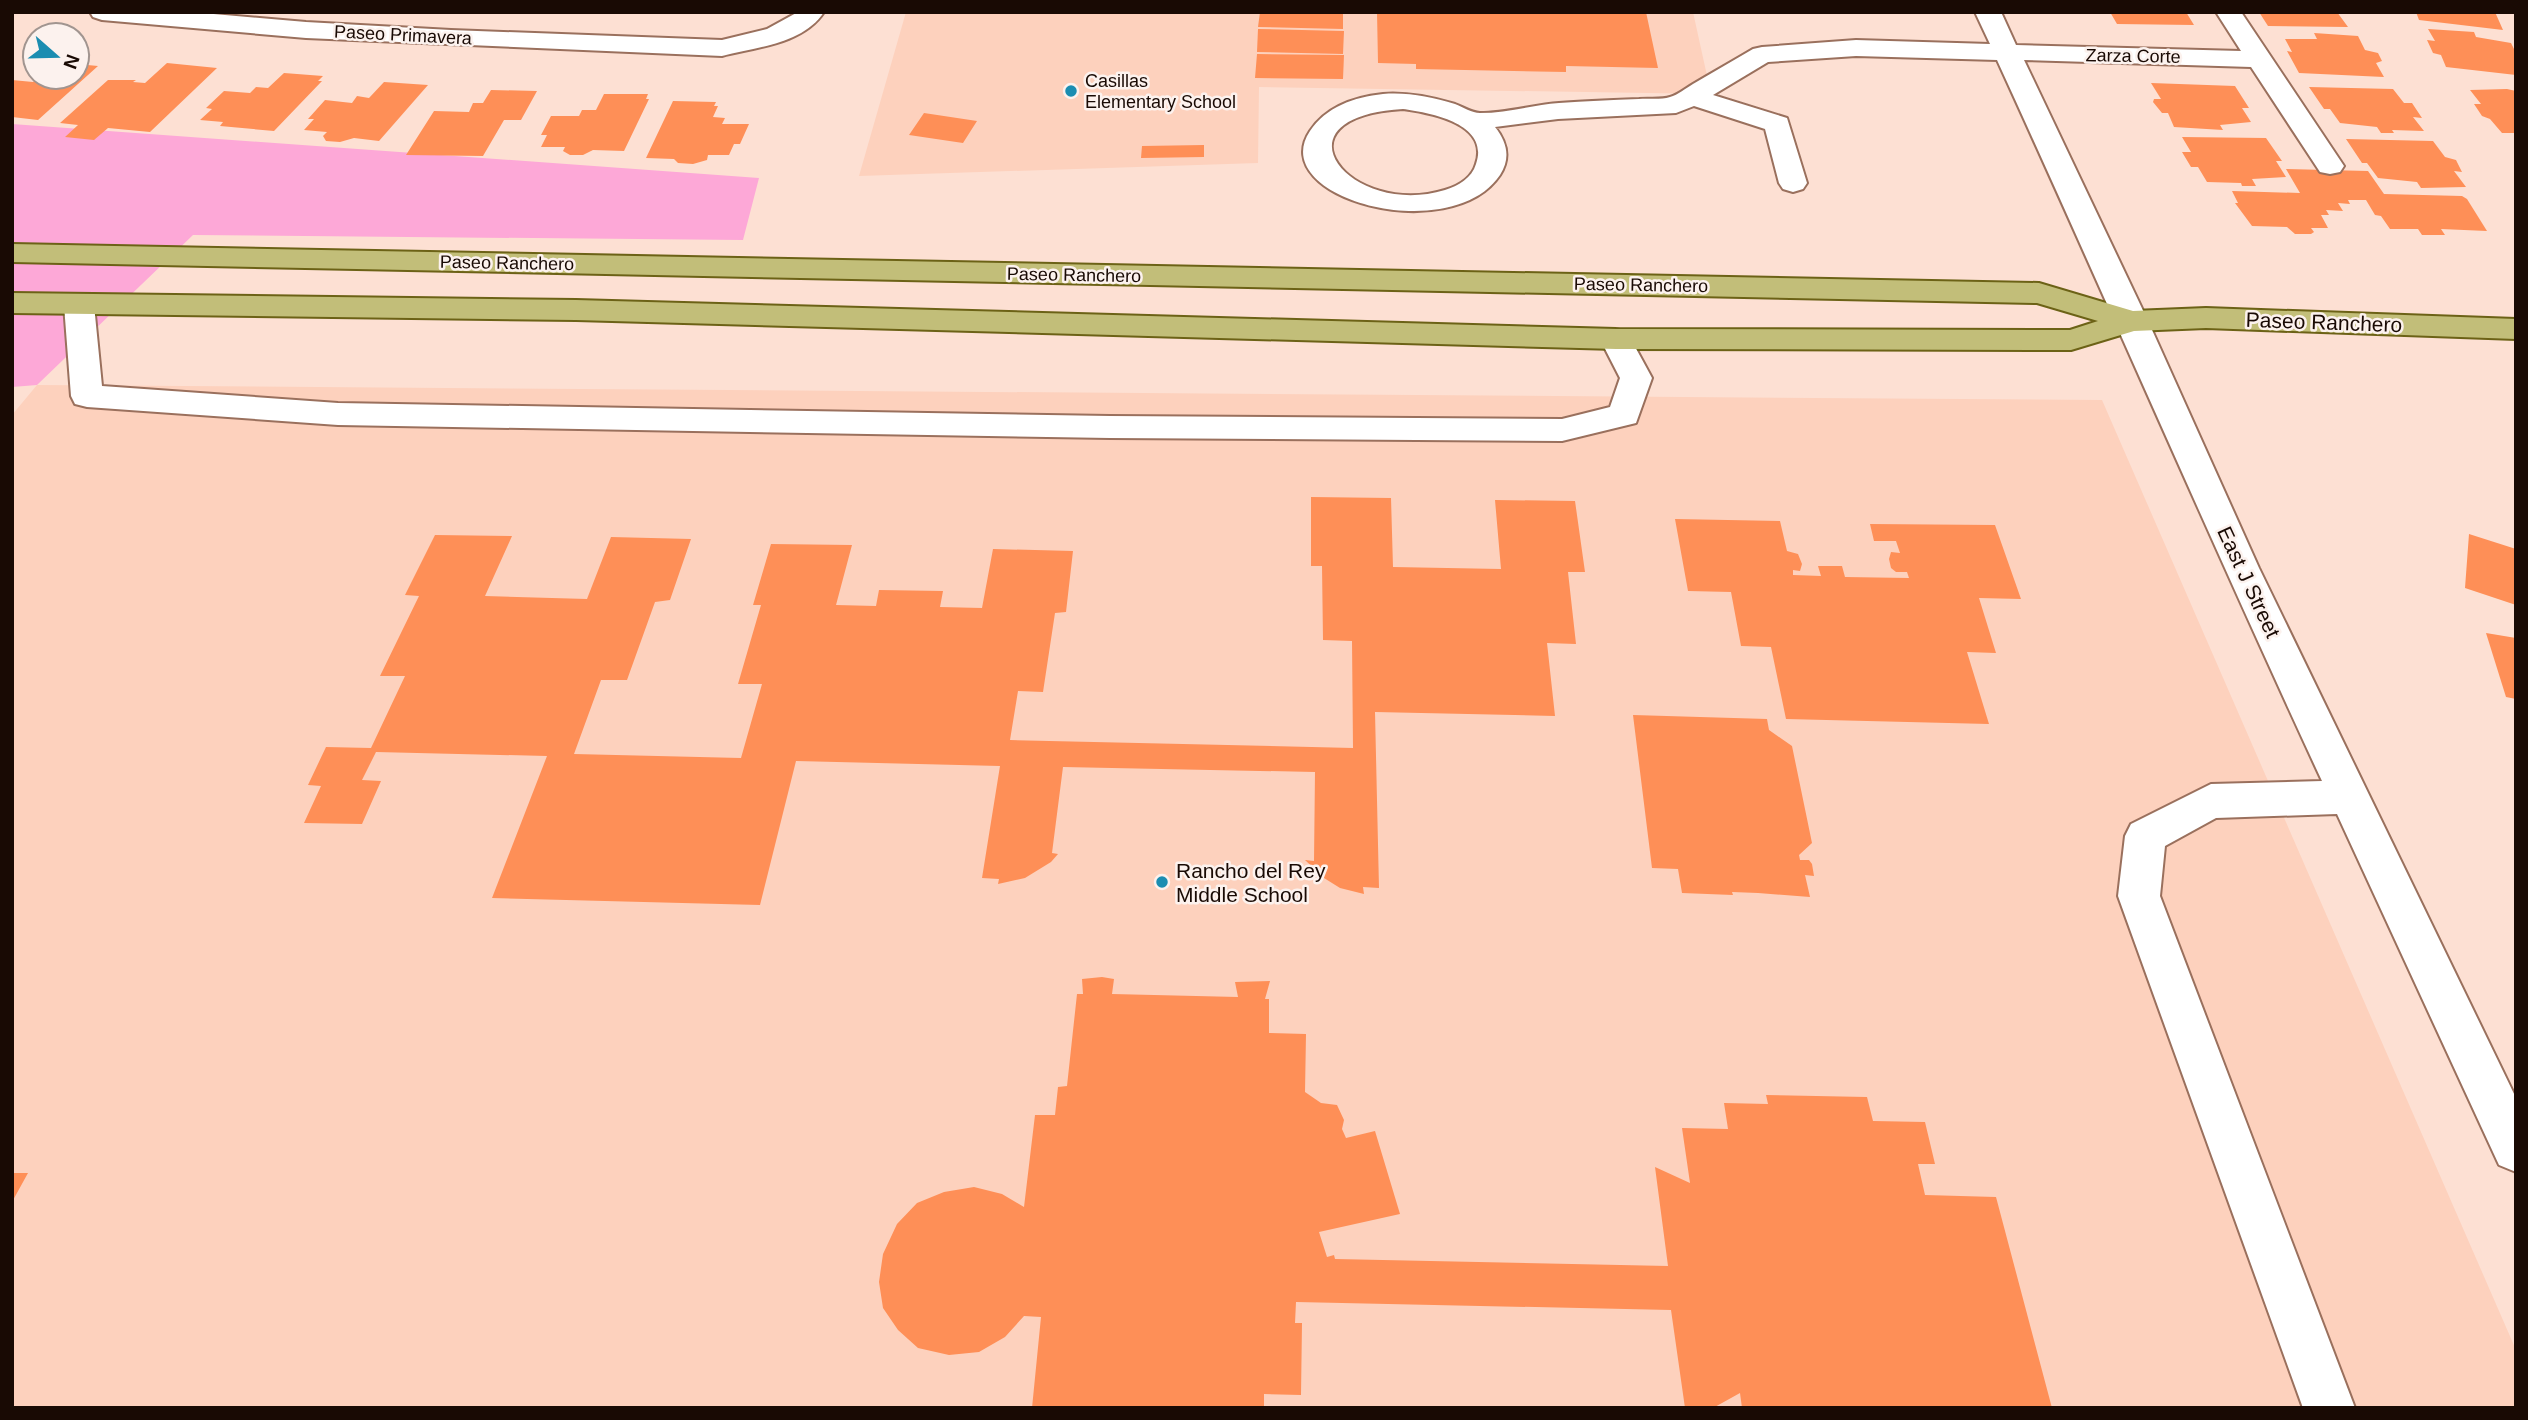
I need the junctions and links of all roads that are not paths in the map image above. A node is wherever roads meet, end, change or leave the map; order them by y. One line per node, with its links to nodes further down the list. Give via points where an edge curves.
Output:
1 (102, 12): 5 (street, Paseo Primavera)
2 (812, 12): 5 (street, Paseo Primavera, via 776,35 722,48 451,38)
3 (1987, 12): 6 (street, East J Street)
4 (2228, 12): 7 (street)
5 (273, 20)
6 (2007, 53): 7 (street, Zarza Corte); 8 (street, Zarza Corte, via 1856,48 1762,55); 16 (street, East J Street)
7 (2259, 59): 10 (street)
8 (1690, 96): 9 (street, Zarza Corte, via 1676,105 1558,111); 11 (street, via 1777,124)
9 (1474, 122): 9 (street, via 1429,103 1376,103 1333,120 1316,149 1320,165 1333,180 1356,193 1396,202 1447,199 1472,188 1488,173 1494,155 1489,138)
10 (2330, 166)
11 (1793, 183)
12 (12, 253): 13 (main road, Paseo Ranchero)
13 (1267, 278): 16 (main road, Paseo Ranchero, via 2039,293); 18 (main road, via 1341,295 1409,302 1559,303 1598,314)
14 (12, 303): 15 (main road, Paseo Ranchero)
15 (79, 305): 18 (main road, Paseo Ranchero, via 576,310); 18 (street, via 87,396 338,414 1562,430 1624,415 1636,378)
16 (2132, 321): 17 (main road, Paseo Ranchero, via 2206,318); 18 (main road, Paseo Ranchero, via 2071,340); 19 (street, East J Street, via 2241,568)
17 (2516, 329)
18 (1616, 339)
19 (2350, 797): 20 (street, East J Street); 21 (street, via 2211,802 2145,836 2139,896)
20 (2516, 1149)
21 (2329, 1408)

